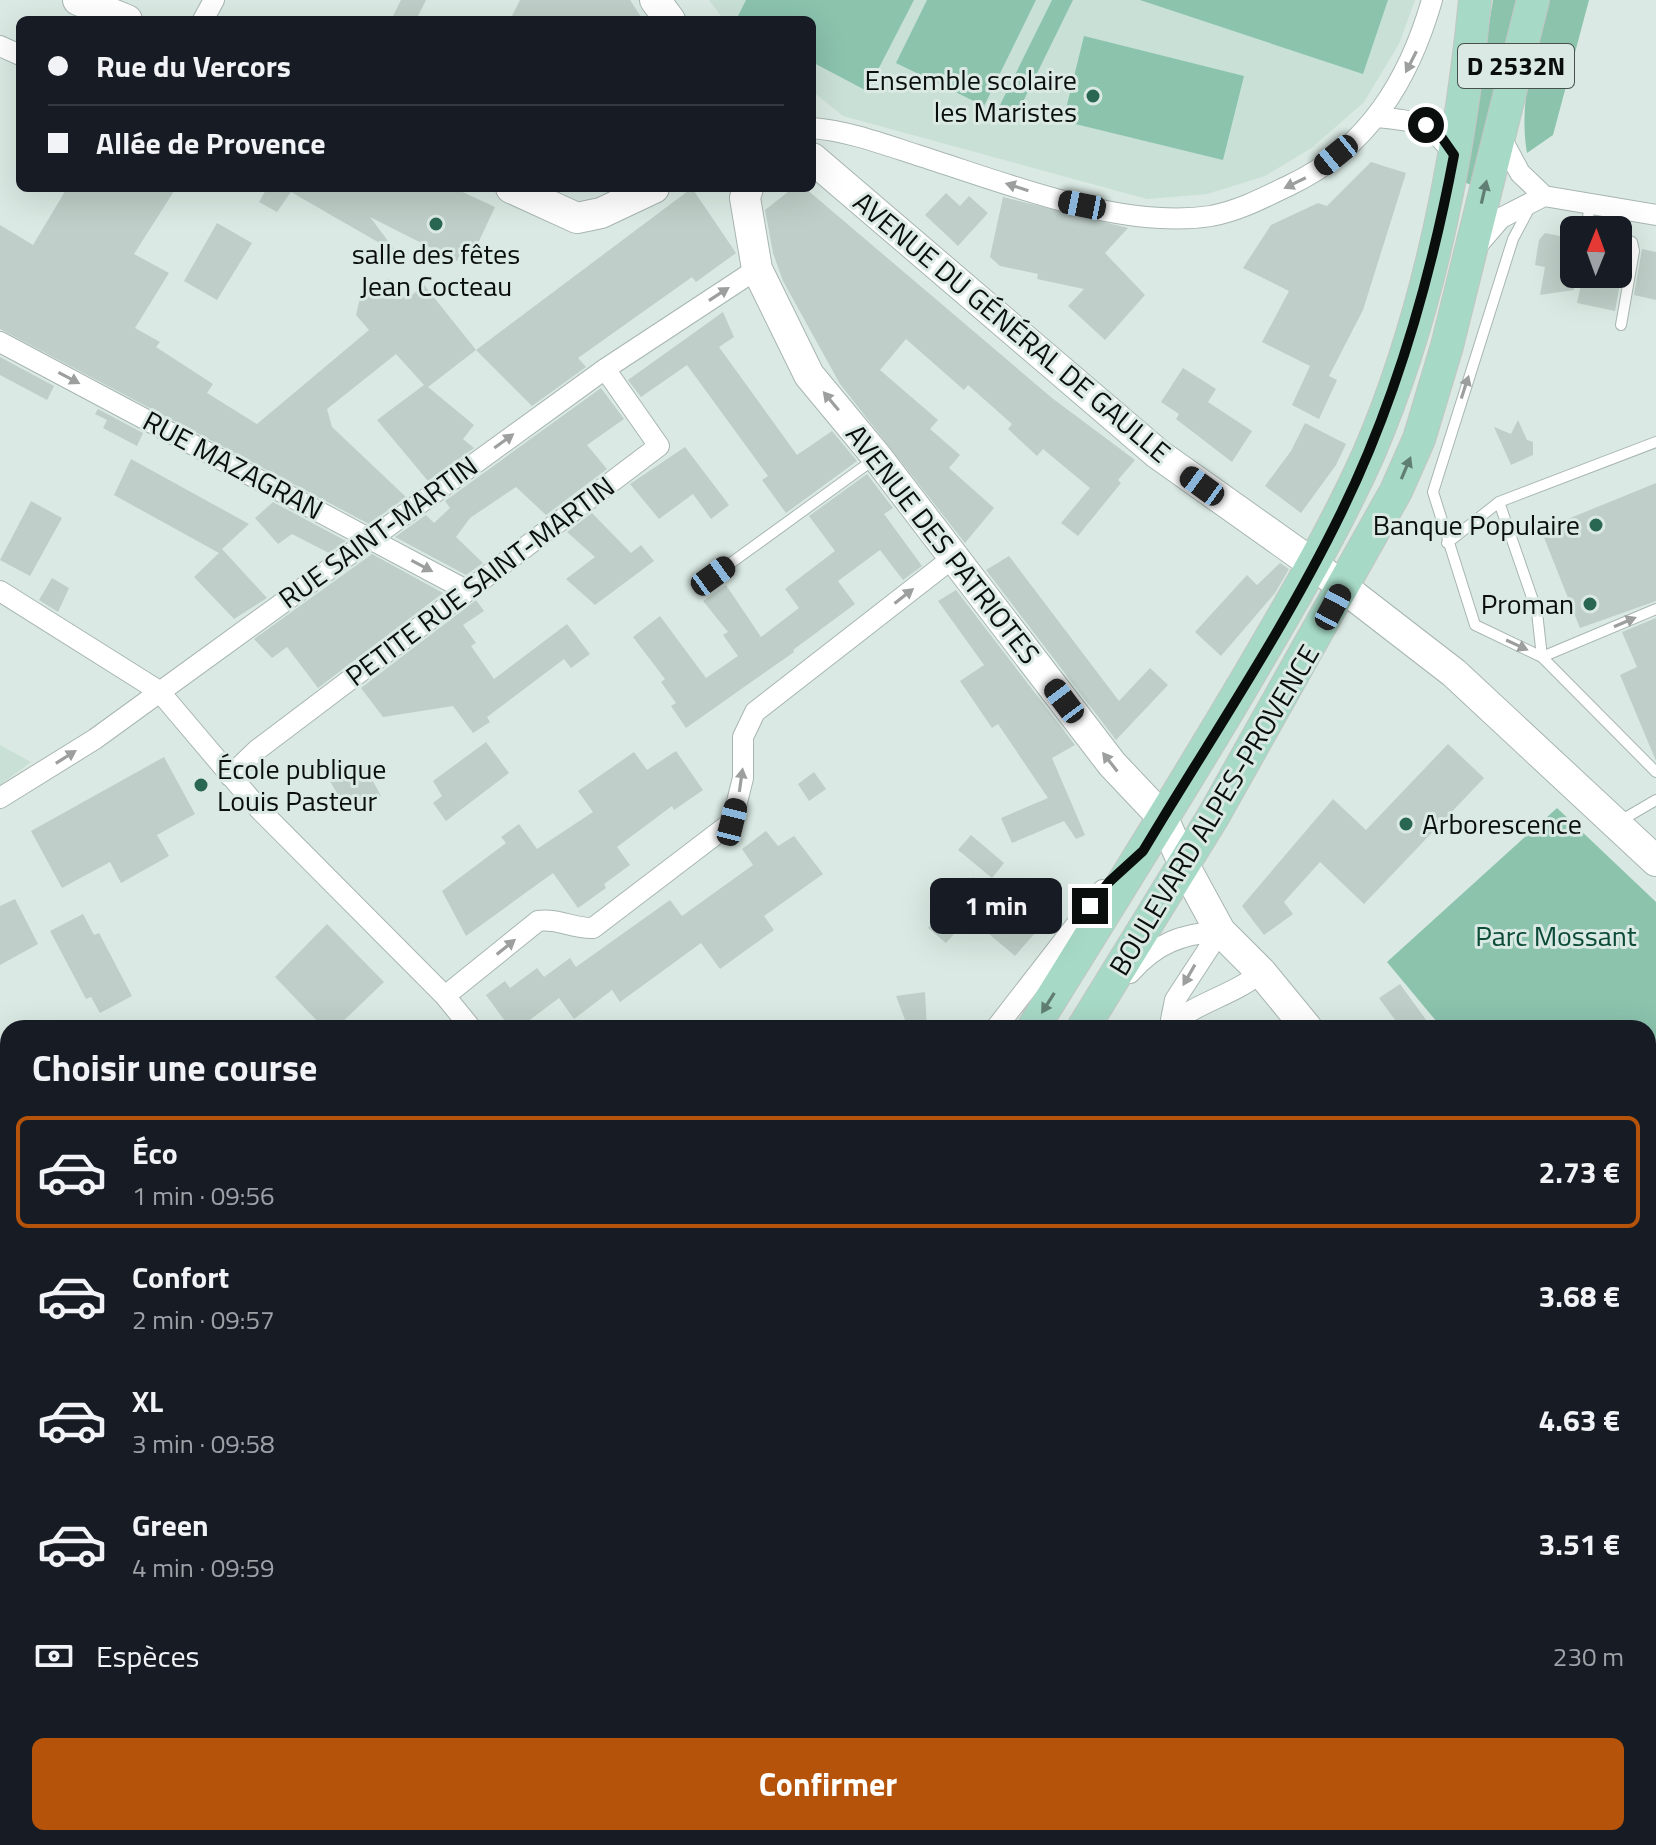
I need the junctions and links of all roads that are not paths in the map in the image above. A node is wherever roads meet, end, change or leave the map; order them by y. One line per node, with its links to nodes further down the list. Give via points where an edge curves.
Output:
1 (78, 0): 5 (main road)
2 (1432, 0): 6 (street, one-way to 6, via 1418,48)
3 (1475, 0): 9 (main road, BOULEVARD ALPES-PROVENCE / D 2532N)
4 (1533, 0): 8 (main road, BOULEVARD ALPES-PROVENCE / D 2532N)
5 (117, 16)
6 (1377, 117): 7 (street, one-way to 7, via 1312,174 1244,207 1178,217 1060,200 872,141); 9 (street, via 1426,125)
7 (816, 129)
8 (1498, 132): 14 (street); 19 (main road, BOULEVARD ALPES-PROVENCE / D 2532N, one-way to 8)
9 (1454, 155): 32 (main road, BOULEVARD ALPES-PROVENCE / D 2532N, via 1392,389 1358,476)
10 (816, 161): 32 (main road, AVENUE DU GÉNÉRAL DE GAULLE, via 1158,454)
11 (520, 192): 12 (main road, via 577,218)
12 (646, 192)
13 (747, 192): 21 (main road, AVENUE DES PATRIOTES)
14 (1539, 198): 15 (street); 19 (street, via 1501,218); 30 (lane, one-way to 14, via 1433,492 1439,466 1513,239)
15 (1590, 204): 16 (street); 17 (lane)
16 (1656, 215)
17 (1588, 216)
18 (1632, 242): 20 (lane)
19 (1469, 256): 34 (main road, BOULEVARD ALPES-PROVENCE / D 2532N, one-way to 19, via 1419,439)
20 (1632, 262)
21 (757, 269): 25 (street, RUE SAINT-MARTIN, one-way to 21); 27 (main road, AVENUE DES PATRIOTES, one-way to 21, via 809,375)
22 (1628, 288): 23 (lane)
23 (1621, 325)
24 (0, 342): 29 (street, RUE MAZAGRAN, one-way to 29)
25 (605, 369): 29 (street, RUE SAINT-MARTIN, one-way to 25); 35 (street, PETITE RUE SAINT-MARTIN, via 659,446)
26 (1656, 442): 28 (lane)
27 (877, 457): 31 (main road, AVENUE DES PATRIOTES); 33 (lane)
28 (1499, 502): 30 (lane); 38 (lane, via 1537,612)
29 (369, 538): 35 (street, RUE MAZAGRAN, one-way to 35); 39 (street, RUE SAINT-MARTIN)
30 (1447, 543): 38 (lane, one-way to 38, via 1475,625)
31 (954, 557): 44 (main road, AVENUE DES PATRIOTES, one-way to 31, via 1112,764); 51 (street, one-way to 31, via 538,921 554,919 593,928 732,822 743,778 743,737 755,712)
32 (1313, 564): 34 (main road, AVENUE DU GÉNÉRAL DE GAULLE); 44 (main road, BOULEVARD ALPES-PROVENCE / D 2532N)
33 (713, 576)
34 (1344, 587): 45 (main road, AVENUE DU GÉNÉRAL DE GAULLE, via 1454,673); 48 (main road, BOULEVARD ALPES-PROVENCE / D 2532N)
35 (466, 590): 41 (street, PETITE RUE SAINT-MARTIN)
36 (0, 591): 39 (street)
37 (1656, 609): 38 (lane, one-way to 37)
38 (1542, 657): 40 (lane)
39 (159, 691): 41 (street); 42 (street, RUE SAINT-MARTIN, one-way to 39, via 95,739)
40 (1656, 772)
41 (230, 776): 51 (street)
42 (0, 798)
43 (1656, 800): 45 (lane)
44 (1163, 818): 47 (main road, BOULEVARD ALPES-PROVENCE / D 2532N); 48 (main road, AVENUE DES PATRIOTES)
45 (1616, 823): 46 (main road, AVENUE DU GÉNÉRAL DE GAULLE)
46 (1648, 849)
47 (1143, 851): 53 (street, via 1109,882); 54 (main road, BOULEVARD ALPES-PROVENCE / D 2532N, one-way to 54)
48 (1184, 865): 49 (main road, AVENUE DES PATRIOTES); 55 (main road, BOULEVARD ALPES-PROVENCE / D 2532N)
49 (1220, 931): 50 (main road, AVENUE DES PATRIOTES); 56 (street, via 1185,934 1147,953); 57 (street, one-way to 57, via 1175,1000)
50 (1261, 972): 58 (street); 59 (main road, AVENUE DES PATRIOTES)
51 (445, 996): 52 (street)
52 (464, 1020)
53 (1002, 1020)
54 (1038, 1020)
55 (1088, 1020)
56 (1089, 1020)
57 (1170, 1020)
58 (1178, 1020)
59 (1300, 1020)

